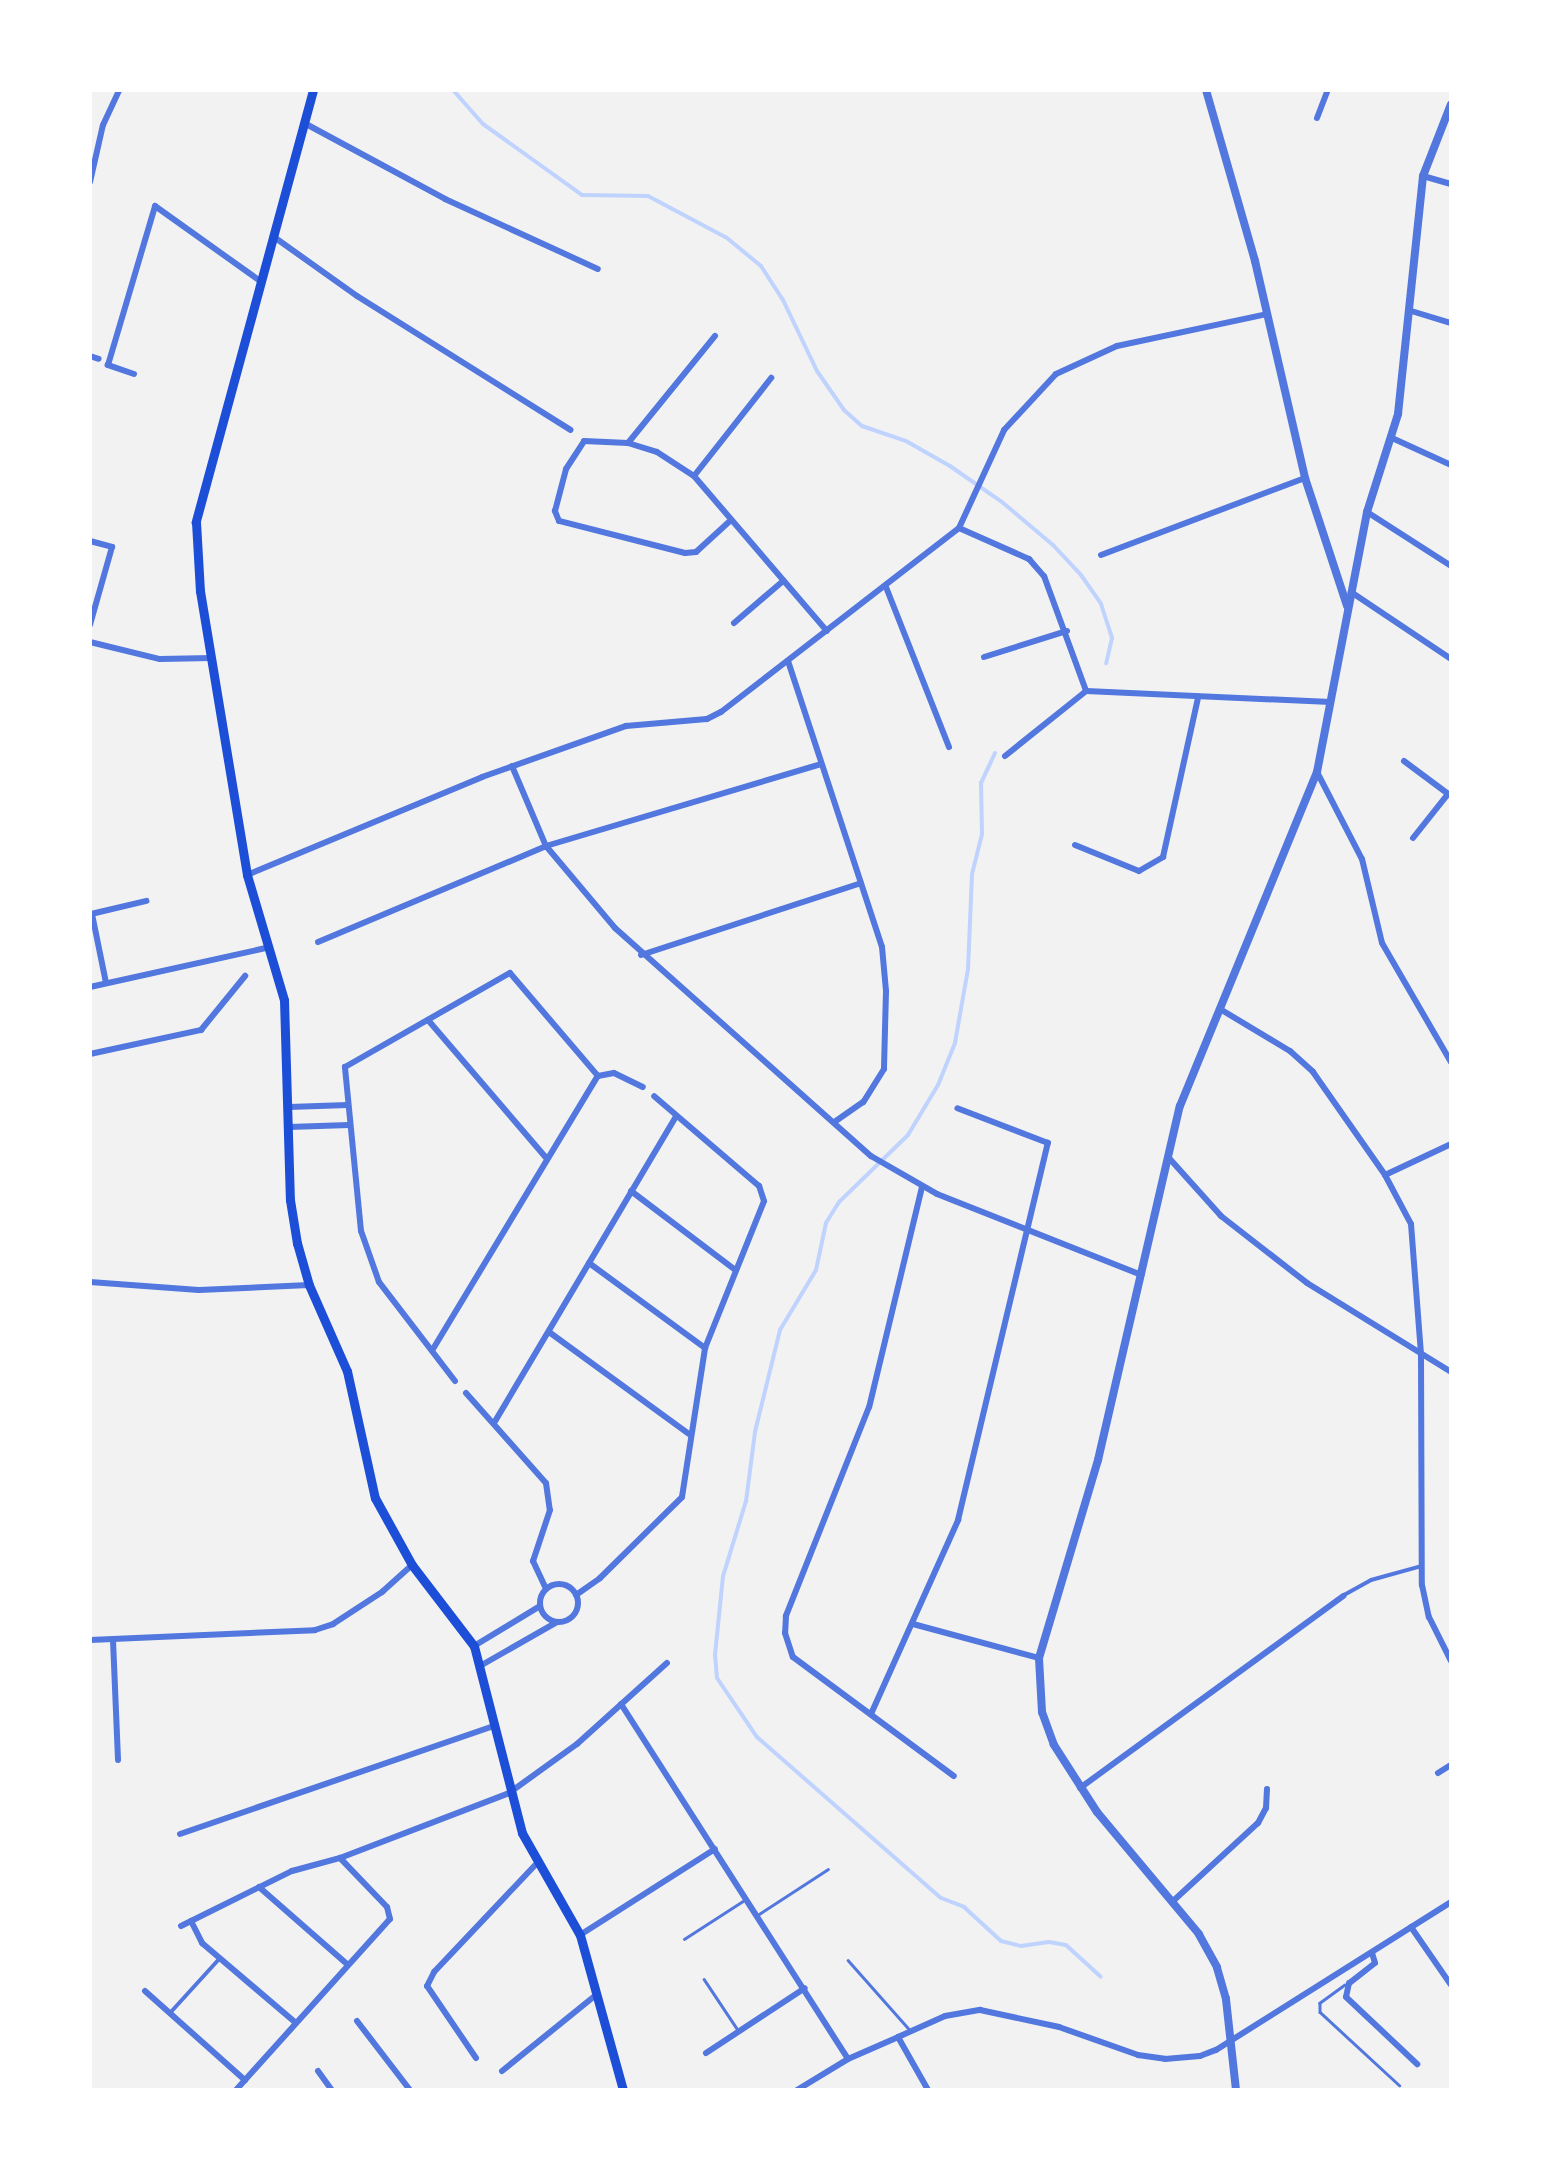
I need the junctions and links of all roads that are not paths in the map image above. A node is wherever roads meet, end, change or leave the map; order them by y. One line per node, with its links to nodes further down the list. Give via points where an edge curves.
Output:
1 (119, 90): 9 (street)
2 (314, 90): 7 (main road)
3 (1206, 90): 15 (street)
4 (1328, 90): 6 (street)
5 (1451, 104): 8 (street)
6 (1316, 118)
7 (306, 124): 11 (main road); 12 (street)
8 (1423, 176): 10 (street); 14 (street)
9 (90, 182)
10 (1451, 184)
11 (274, 237): 13 (main road); 20 (street)
12 (598, 269)
13 (260, 281): 18 (street, via 155,206 108,365); 42 (main road, via 196,522)
14 (1408, 310): 16 (street); 21 (street)
15 (1268, 314): 25 (street); 28 (street, via 1117,346 1056,374 1004,430)
16 (1451, 323)
17 (715, 336): 22 (street)
18 (134, 374)
19 (771, 378): 24 (street)
20 (571, 430)
21 (1392, 438): 23 (street); 26 (street)
22 (628, 443): 24 (street); 27 (street, via 593,440 580,446 558,492 558,521 685,553 696,552)
23 (1451, 465)
24 (694, 476): 27 (street)
25 (1305, 478): 30 (street); 35 (street)
26 (1367, 512): 31 (street); 34 (street)
27 (731, 520): 32 (street)
28 (959, 528): 33 (street); 38 (street, via 1029,559 1044,576)
29 (90, 541): 37 (street, via 112,547)
30 (1101, 555)
31 (1451, 566)
32 (783, 581): 36 (street); 39 (street)
33 (886, 587): 39 (street); 48 (street)
34 (1350, 592): 35 (street); 43 (street)
35 (1347, 606): 47 (street)
36 (734, 622)
37 (90, 626)
38 (1067, 631): 41 (street); 45 (street)
39 (827, 632): 44 (street)
40 (90, 642): 42 (street, via 134,655)
41 (984, 657)
42 (212, 658): 58 (main road)
43 (1451, 659)
44 (788, 662): 51 (street); 52 (street, via 707,719 626,726)
45 (1086, 691): 46 (street); 49 (street)
46 (1198, 698): 47 (street); 56 (street, via 1164,857 1140,871)
47 (1332, 702): 53 (street)
48 (948, 747)
49 (1005, 756)
50 (1404, 761): 54 (street)
51 (821, 764): 57 (street); 59 (street)
52 (512, 766): 57 (street); 58 (street)
53 (1318, 772): 68 (street); 71 (street, via 1362,859 1382,943)
54 (1450, 796): 55 (street)
55 (1413, 838)
56 (1075, 845)
57 (546, 846): 62 (street); 64 (street)
58 (246, 875): 63 (main road)
59 (861, 882): 64 (street); 79 (street, via 882,947 884,1069 863,1102)
60 (146, 902): 61 (street)
61 (91, 914): 66 (street)
62 (318, 942)
63 (266, 948): 66 (street); 76 (main road, via 284,1000)
64 (641, 955): 79 (street)
65 (244, 976): 70 (street, via 201,1030)
66 (106, 983): 67 (street)
67 (90, 987)
68 (1220, 1009): 83 (street, via 1180,1106); 85 (street, via 1314,1072)
69 (428, 1020): 72 (street, via 510,972); 75 (street, via 345,1066); 84 (street)
70 (90, 1054)
71 (1451, 1062)
72 (598, 1076): 73 (street, via 614,1073); 84 (street)
73 (643, 1087)
74 (654, 1096): 78 (street)
75 (348, 1105): 76 (street); 80 (street)
76 (289, 1107): 81 (main road)
77 (957, 1108): 88 (street, via 1048,1143)
78 (676, 1116): 87 (street); 90 (street, via 763,1192 761,1212)
79 (834, 1122): 86 (street)
80 (349, 1125): 81 (street); 96 (street, via 362,1231 379,1282)
81 (289, 1127): 93 (main road, via 290,1200)
82 (1451, 1144): 85 (street)
83 (1169, 1158): 91 (street); 97 (street, via 1221,1216 1292,1272)
84 (547, 1159): 96 (street)
85 (1385, 1175): 97 (street, via 1411,1224)
86 (922, 1187): 88 (street); 119 (street, via 869,1407 786,1616 793,1657)
87 (631, 1191): 89 (street); 90 (street)
88 (1030, 1232): 91 (street); 110 (street, via 958,1520)
89 (589, 1263): 94 (street); 95 (street)
90 (734, 1269): 95 (street)
91 (1143, 1275): 114 (street, via 1098,1460)
92 (90, 1282): 93 (street, via 185,1290)
93 (309, 1285): 103 (main road, via 346,1371 375,1498)
94 (549, 1332): 101 (street); 102 (street)
95 (705, 1348): 102 (street)
96 (433, 1349): 99 (street)
97 (1421, 1354): 98 (street); 104 (street)
98 (1451, 1372)
99 (455, 1382)
100 (466, 1394): 101 (street)
101 (494, 1422): 105 (street, via 546,1483 550,1510 533,1561)
102 (690, 1434): 106 (street, via 690,1470 675,1508)
103 (412, 1565): 112 (street, via 382,1592 315,1630); 113 (main road)
104 (1422, 1566): 107 (street, via 1360,1584); 115 (street, via 1429,1618)
105 (546, 1589): 106 (street, via 563,1585); 108 (street)
106 (576, 1595): 109 (street, via 574,1614)
107 (1344, 1596): 125 (street)
108 (540, 1606): 109 (street); 113 (street)
109 (558, 1622): 117 (street)
110 (913, 1624): 114 (street); 119 (street)
111 (90, 1640): 112 (street)
112 (113, 1640): 121 (street)
113 (474, 1646): 117 (main road)
114 (1038, 1658): 125 (street, via 1045,1726)
115 (1451, 1660)
116 (667, 1663): 118 (street)
117 (480, 1666): 120 (main road)
118 (621, 1704): 127 (street); 129 (street)
119 (871, 1714): 124 (street)
120 (493, 1726): 127 (main road); 128 (street)
121 (118, 1760)
122 (1451, 1766): 123 (street)
123 (1438, 1773)
124 (954, 1776)
125 (1080, 1788): 135 (street)
126 (1267, 1789): 135 (street, via 1258,1822)
127 (509, 1793): 130 (street); 131 (main road)
128 (180, 1834)
129 (715, 1850): 134 (street); 141 (street)
130 (340, 1858): 133 (street); 146 (street, via 390,1915)
131 (536, 1864): 141 (main road); 161 (street, via 427,1986)
132 (828, 1869): 137 (lane)
133 (260, 1888): 138 (street); 146 (street)
134 (748, 1898): 137 (street); 142 (lane)
135 (1172, 1902): 159 (street, via 1217,1967)
136 (1451, 1902): 140 (street)
137 (759, 1914): 150 (street)
138 (191, 1921): 139 (street); 144 (street, via 198,1939)
139 (181, 1926)
140 (1411, 1927): 143 (street); 149 (street)
141 (580, 1934): 152 (main road)
142 (684, 1940)
143 (1372, 1952): 148 (street, via 1373,1966); 159 (street)
144 (220, 1958): 153 (street); 155 (street)
145 (848, 1960): 156 (lane)
146 (348, 1964): 155 (street)
147 (704, 1979): 157 (lane)
148 (1349, 1982): 163 (street, via 1349,2002); 167 (lane, via 1320,2003 1320,2012)
149 (1451, 1985)
150 (805, 1988): 157 (street); 162 (street)
151 (145, 1991): 153 (street)
152 (598, 1993): 165 (street); 171 (main road)
153 (170, 2013): 166 (street)
154 (357, 2021): 170 (street)
155 (296, 2023): 166 (street)
156 (910, 2031): 158 (street); 159 (street, via 980,2010 1165,2059 1200,2056)
157 (738, 2032): 160 (street)
158 (898, 2036): 162 (street); 173 (street)
159 (1232, 2040): 174 (street)
160 (706, 2053)
161 (476, 2058)
162 (848, 2059): 172 (street)
163 (1417, 2064)
164 (318, 2071): 169 (street)
165 (502, 2071)
166 (245, 2080): 168 (street)
167 (1399, 2085)
168 (236, 2090)
169 (332, 2090)
170 (410, 2090)
171 (623, 2090)
172 (797, 2090)
173 (928, 2090)
174 (1236, 2090)

